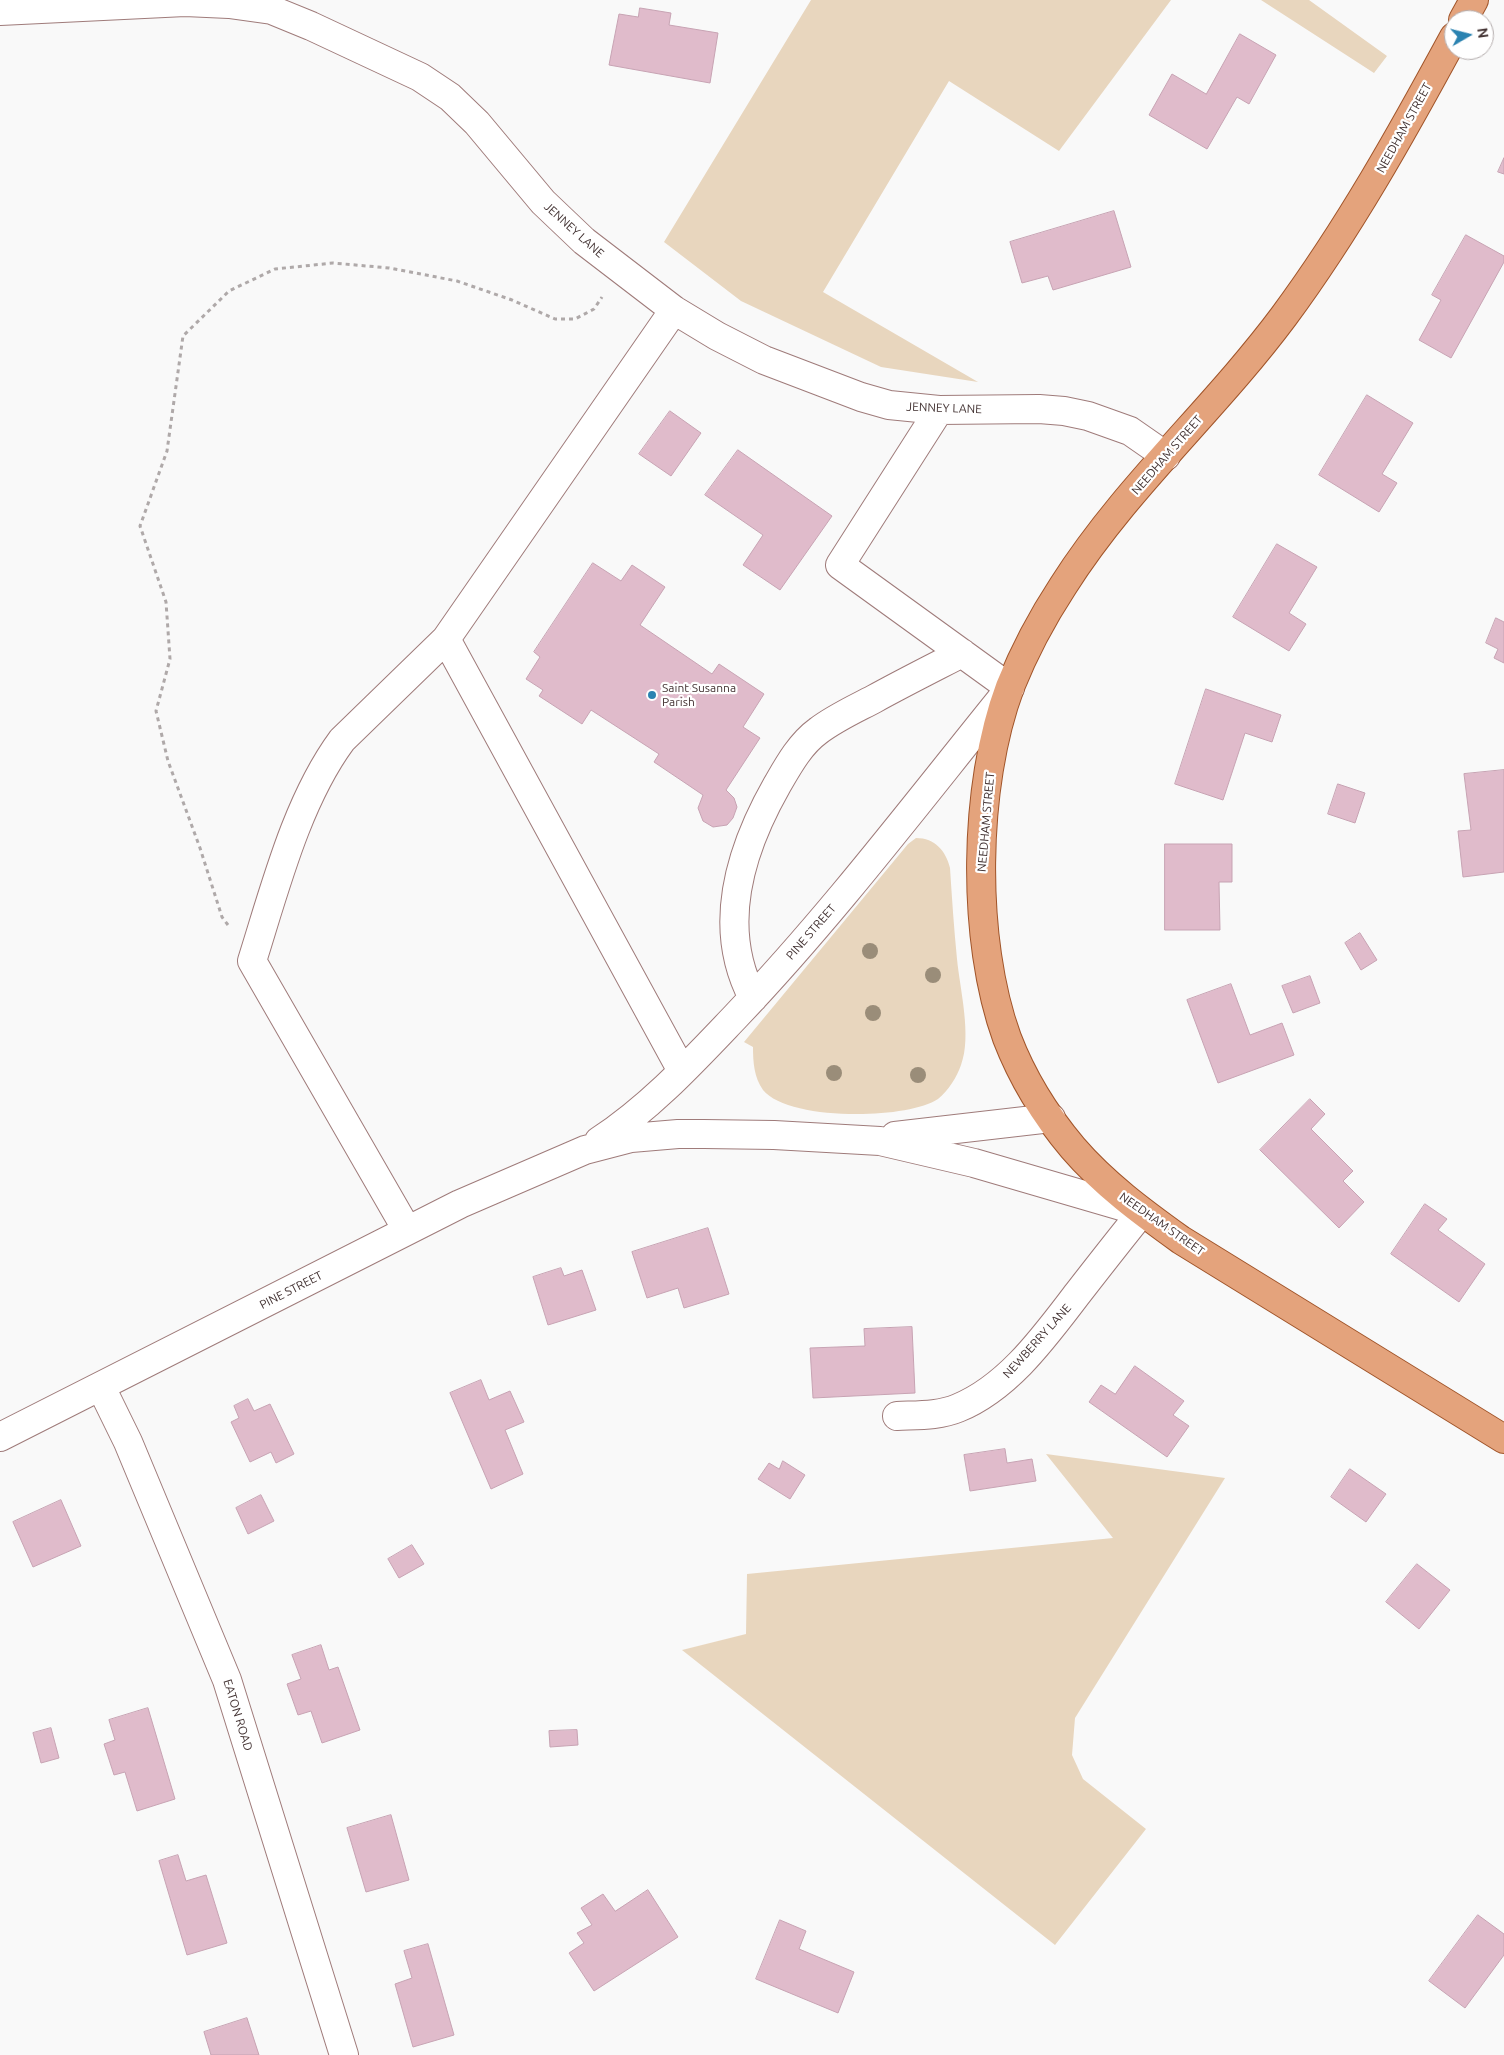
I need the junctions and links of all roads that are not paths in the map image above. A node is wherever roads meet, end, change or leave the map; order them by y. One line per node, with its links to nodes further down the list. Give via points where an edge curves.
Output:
1 (0, 11): 3 (street, JENNEY LANE, via 185,2 229,4 272,10 311,26 420,77 450,98 477,123 543,202 584,241)
2 (1444, 55): 5 (main road, NEEDHAM STREET, via 1376,179 1314,276)
3 (674, 310): 4 (street, JENNEY LANE, via 764,360 888,405); 6 (street)
4 (939, 410): 5 (street, JENNEY LANE, via 1064,411 1130,431); 7 (street, via 840,565)
5 (1166, 456): 8 (main road, NEEDHAM STREET, via 1110,520 1064,583)
6 (446, 639): 10 (street); 15 (street, via 342,740 330,757 304,807 252,960)
7 (962, 653): 8 (street); 9 (street, via 836,718 802,747 787,767 748,844 735,897 736,947 740,968)
8 (1010, 688): 9 (street, PINE STREET, via 821,922); 11 (main road, NEEDHAM STREET, via 986,795 981,878 984,931 996,1000 1008,1041)
9 (753, 998): 10 (street, PINE STREET)
10 (682, 1072): 13 (street, PINE STREET)
11 (1051, 1118): 12 (street, PINE STREET); 14 (main road, NEEDHAM STREET, via 1095,1172)
12 (853, 1139): 13 (street, PINE STREET, via 678,1134 631,1138); 14 (street, PINE STREET, via 952,1157)
13 (586, 1150): 15 (street, PINE STREET, via 501,1185)
14 (1142, 1212): 17 (street, NEWBERRY LANE, via 1056,1322 1005,1377 956,1409); 19 (main road, NEEDHAM STREET, via 1181,1240)
15 (407, 1230): 16 (street, PINE STREET)
16 (101, 1387): 18 (street, PINE STREET); 20 (street, EATON ROAD, via 128,1442 227,1680)
17 (897, 1416)
18 (0, 1437)
19 (1504, 1439)
20 (344, 2055)

